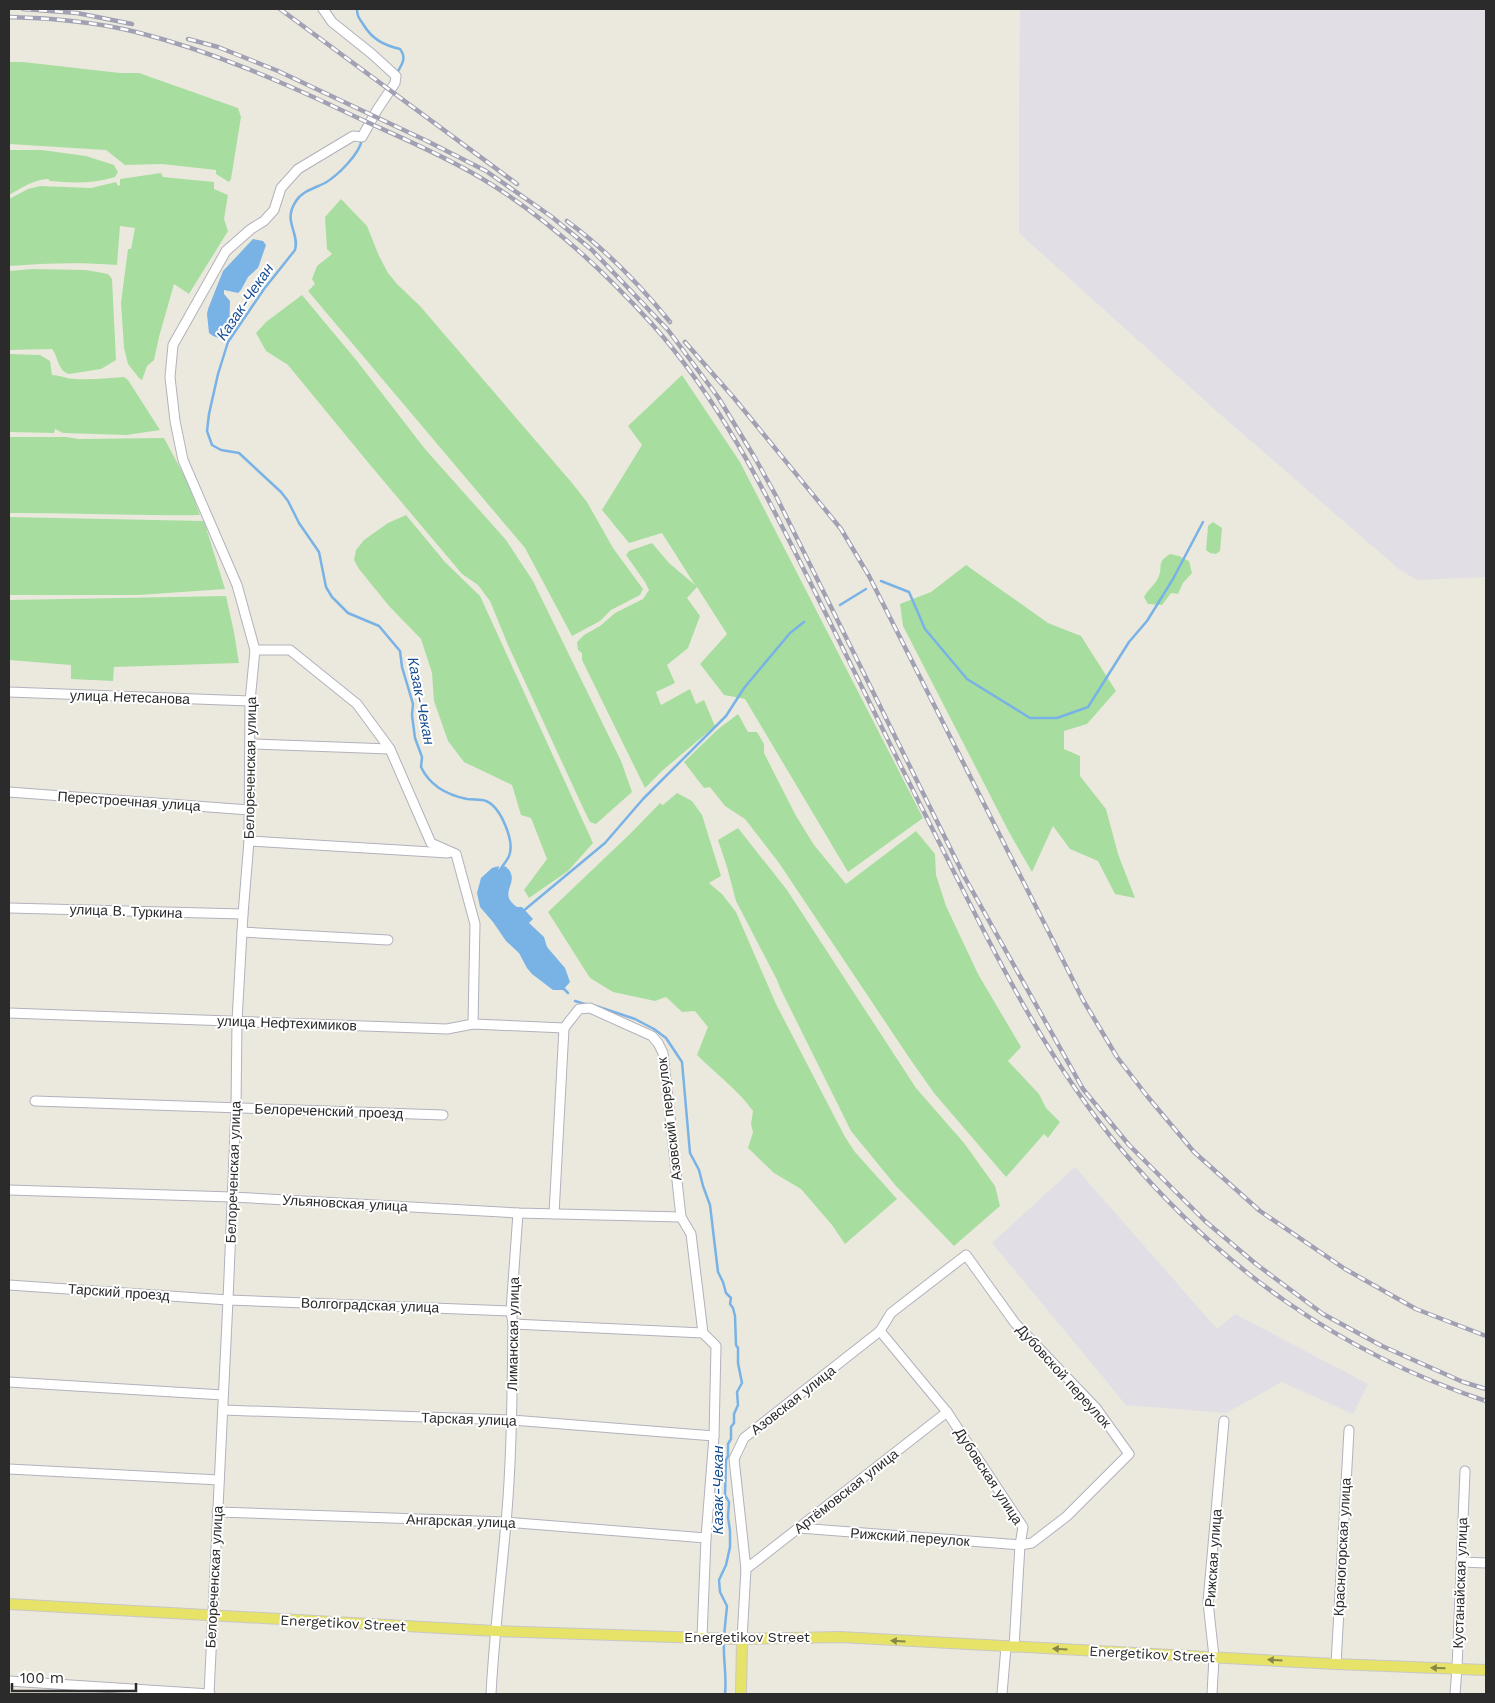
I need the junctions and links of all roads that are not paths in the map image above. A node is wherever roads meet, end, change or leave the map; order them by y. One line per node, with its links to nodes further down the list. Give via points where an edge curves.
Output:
1 (323, 9): 2 (street, via 332,22 396,76 395,83 362,137 353,136 298,169 281,188 274,210 226,251 173,345 171,361 175,421 183,460 236,585)
2 (255, 650): 4 (street, Белореченская улица); 6 (street, via 290,650 357,704)
3 (9, 692): 4 (street, улица Нетесанова)
4 (250, 702): 5 (street, Белореченская улица)
5 (251, 744): 6 (street); 8 (street, Белореченская улица)
6 (390, 748): 10 (street, via 431,843)
7 (9, 792): 8 (street, Перестроечная улица)
8 (249, 810): 9 (street, Белореченская улица)
9 (249, 841): 10 (street); 12 (street, Белореченская улица)
10 (456, 854): 17 (street, via 475,924)
11 (9, 908): 12 (street, улица В. Туркина)
12 (243, 914): 13 (street, Белореченская улица)
13 (242, 932): 14 (street); 16 (street, Белореченская улица)
14 (388, 940)
15 (9, 1013): 16 (street, улица Нефтехимиков)
16 (237, 1021): 17 (street, улица Нефтехимиков, via 447,1029); 20 (street, Белореченская улица)
17 (473, 1024): 18 (street, улица Нефтехимиков)
18 (564, 1028): 25 (street); 26 (street, Азовский переулок, via 579,1009 590,1008 652,1036 658,1042 663,1053)
19 (35, 1101): 20 (street, Белореченский проезд)
20 (236, 1108): 21 (street, Белореченский проезд); 23 (street, Белореченская улица)
21 (443, 1115)
22 (9, 1190): 23 (street, Ульяновская улица)
23 (232, 1198): 24 (street, Ульяновская улица); 29 (street, Белореченская улица)
24 (518, 1213): 25 (street, Ульяновская улица); 30 (street, Лиманская улица)
25 (554, 1214): 26 (street, Ульяновская улица)
26 (681, 1217): 33 (street, via 692,1234)
27 (966, 1255): 32 (street, Азовская улица, via 891,1312); 49 (street, Дубовской переулок, via 1015,1323 1096,1408 1129,1454 1067,1516 1032,1543)
28 (9, 1285): 29 (street, Тарский проезд)
29 (228, 1300): 30 (street, Волгоградская улица); 35 (street, Белореченская улица)
30 (511, 1310): 31 (street, Лиманская улица)
31 (513, 1324): 33 (street); 38 (street, Лиманская улица)
32 (880, 1331): 37 (street, Дубовская улица); 52 (street, Азовская улица, via 744,1438 734,1459)
33 (703, 1333): 41 (street, via 716,1346)
34 (9, 1382): 35 (street)
35 (223, 1395): 36 (street, Белореченская улица)
36 (223, 1410): 38 (street, Тарская улица); 44 (street, Белореченская улица)
37 (947, 1412): 47 (street, Артёмовская улица); 49 (street, Дубовская улица, via 1023,1527)
38 (512, 1420): 41 (street, Тарская улица); 46 (street, Лиманская улица)
39 (1224, 1421): 59 (street, Рижская улица, via 1208,1602)
40 (1349, 1430): 60 (street, Красногорская улица)
41 (714, 1436): 48 (street)
42 (9, 1469): 44 (street)
43 (1465, 1471): 50 (street, Кустанайская улица)
44 (219, 1480): 45 (street, Белореченская улица)
45 (217, 1512): 46 (street, Ангарская улица); 54 (street, Белореченская улица)
46 (506, 1522): 48 (street, Ангарская улица); 55 (street, Лиманская улица)
47 (799, 1528): 49 (street, Рижский переулок); 52 (street, Артёмовская улица)
48 (706, 1538): 56 (street)
49 (1020, 1545): 58 (street, Дубовская улица)
50 (1461, 1562): 51 (street); 61 (street, Кустанайская улица)
51 (1486, 1563)
52 (746, 1569): 57 (street, Азовская улица)
53 (9, 1604): 54 (main road, Energetikov Street)
54 (212, 1616): 55 (main road, Energetikov Street); 64 (street, Белореченская улица)
55 (495, 1631): 56 (main road, Energetikov Street); 65 (street, Лиманская улица)
56 (707, 1637): 57 (main road, Energetikov Street)
57 (738, 1639): 58 (main road, Energetikov Street, one-way to 57, via 840,1637); 66 (main road, Азовская улица)
58 (1010, 1647): 59 (main road, Energetikov Street, one-way to 58); 67 (street, Дубовская улица)
59 (1214, 1656): 60 (main road, Energetikov Street, one-way to 59); 68 (street, Рижская улица)
60 (1336, 1664): 61 (main road, Energetikov Street, one-way to 60)
61 (1457, 1668): 62 (main road, Energetikov Street); 69 (street, Кустанайская улица)
62 (1486, 1670)
63 (9, 1681): 64 (street)
64 (209, 1694)
65 (491, 1694)
66 (741, 1694)
67 (1002, 1694)
68 (1212, 1694)
69 (1455, 1694)

